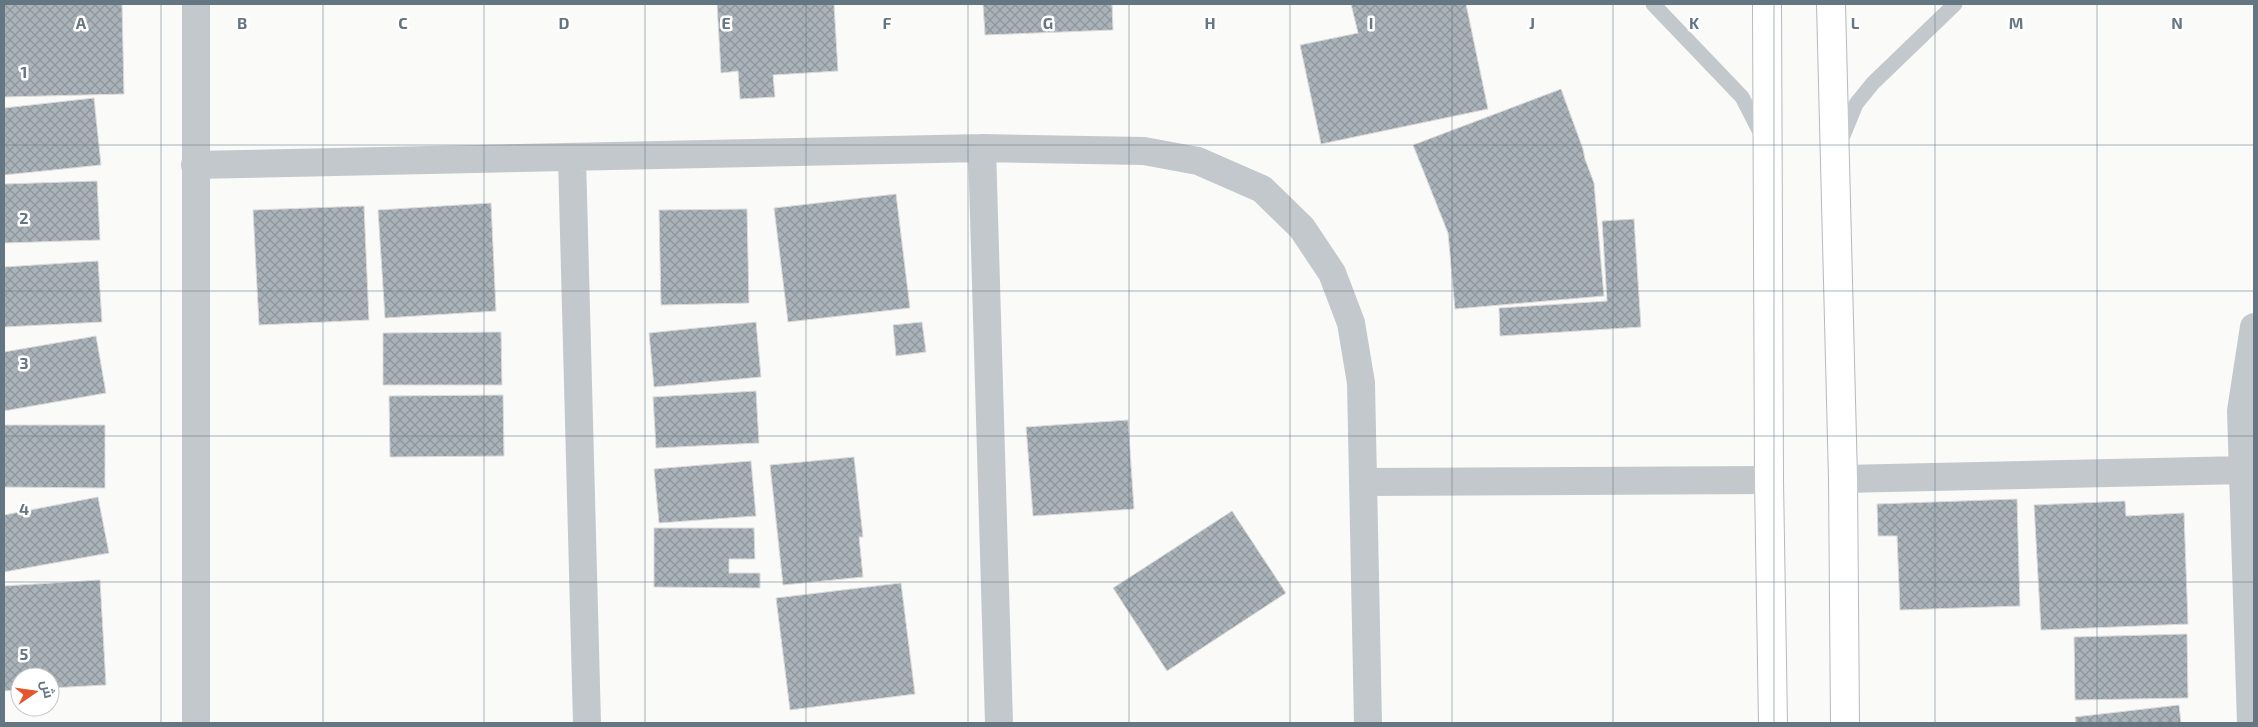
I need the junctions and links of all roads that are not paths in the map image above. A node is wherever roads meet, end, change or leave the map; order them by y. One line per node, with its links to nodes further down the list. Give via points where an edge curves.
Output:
1 (196, 4): 11 (street)
2 (1653, 4): 12 (lane, via 1742,97 1761,133)
3 (1831, 4): 7 (street)
4 (1846, 4): 7 (street)
5 (1955, 4): 10 (lane, via 1856,104)
6 (1765, 11): 12 (street)
7 (1832, 57): 10 (street)
8 (982, 148): 9 (street); 17 (street, via 1144,151 1198,161 1262,188 1302,228 1332,273 1351,323 1361,383); 20 (street)
9 (572, 158): 11 (street); 19 (street)
10 (1834, 164): 16 (street)
11 (195, 165): 18 (street)
12 (1768, 165): 15 (street)
13 (2254, 327): 14 (street, via 2241,411)
14 (2243, 470): 16 (street); 24 (street)
15 (1769, 480): 17 (street); 22 (street)
16 (1843, 480): 23 (street)
17 (1364, 482): 21 (street)
18 (196, 723)
19 (587, 723)
20 (999, 723)
21 (1368, 723)
22 (1773, 723)
23 (1845, 723)
24 (2251, 723)

